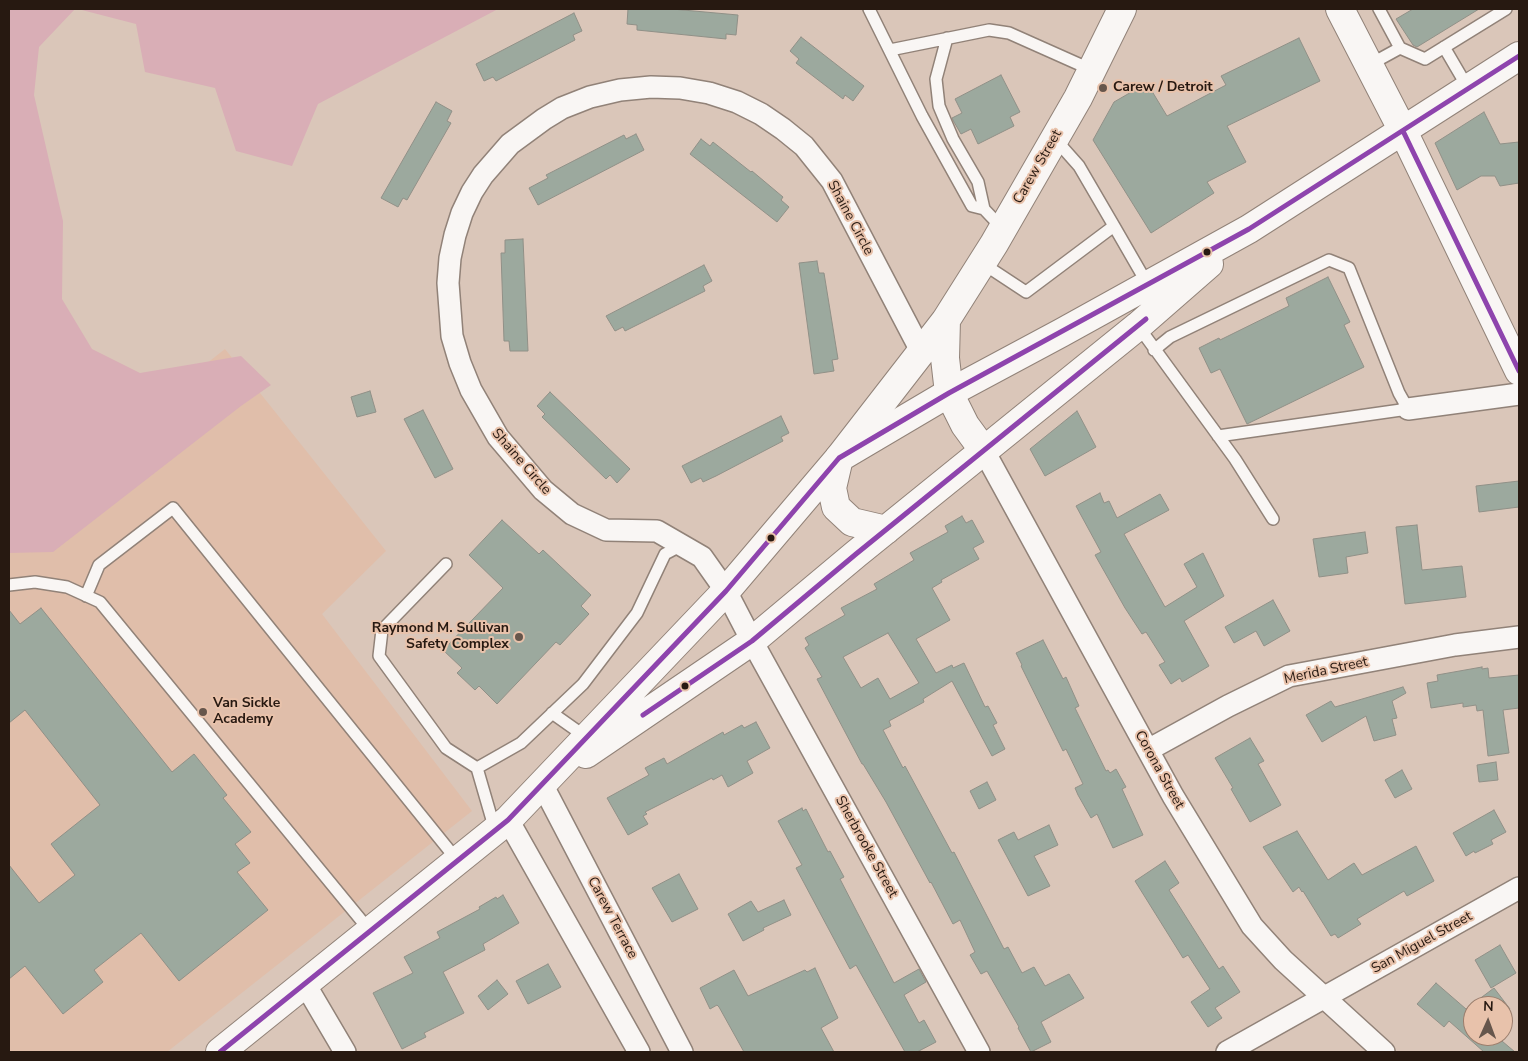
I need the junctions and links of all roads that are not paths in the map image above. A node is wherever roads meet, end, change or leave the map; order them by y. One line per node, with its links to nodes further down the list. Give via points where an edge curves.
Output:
1 (869, 9): 9 (lane)
2 (1122, 9): 12 (main road, Carew Street)
3 (1340, 9): 11 (main road)
4 (1379, 9): 8 (lane)
5 (1506, 9): 7 (lane)
6 (947, 38): 9 (lane); 12 (lane, via 989,30 1009,32); 16 (lane, via 936,79 939,106 953,139 978,182)
7 (1444, 47): 8 (lane, via 1425,59); 13 (lane)
8 (1400, 48): 11 (lane)
9 (890, 50): 16 (lane, via 972,206)
10 (1519, 56): 13 (main road)
11 (1369, 65): 14 (main road)
12 (1092, 70): 15 (main road, Carew Street)
13 (1468, 88): 14 (main road)
14 (1403, 131): 19 (main road); 26 (main road)
15 (1055, 139): 17 (lane, via 1079,166); 18 (main road, Carew Street)
16 (984, 210): 18 (lane)
17 (1114, 226): 20 (lane, via 1026,292); 21 (lane)
18 (1003, 229): 20 (main road, Carew Street)
19 (1249, 229): 21 (main road); 23 (main road, Carew Street)
20 (982, 262): 22 (main road, Carew Street)
21 (1148, 285): 27 (main road)
22 (946, 320): 24 (main road, Carew Street); 27 (main road, via 945,358)
23 (1138, 326): 25 (lane); 31 (main road, Carew Street)
24 (921, 350): 32 (main road, Carew Street); 35 (street, Shaine Circle, via 832,181 804,146 761,114 709,93 651,86 590,97 562,108 510,144 483,175 465,206 450,258 448,301 452,336 471,390 498,437 543,490 572,514 606,530 657,532)
25 (1154, 350): 29 (lane, via 1170,337 1329,260 1349,268); 30 (lane)
26 (1519, 372)
27 (949, 393): 31 (main road, via 965,425); 32 (main road)
28 (1519, 394): 29 (street)
29 (1408, 409): 30 (lane)
30 (1218, 436): 33 (lane)
31 (984, 451): 34 (main road, Carew Street); 44 (street, Corona Street)
32 (839, 458): 34 (main road, via 832,488 836,507 852,522); 38 (main road, Carew Street)
33 (1272, 519)
34 (886, 530): 41 (main road, Carew Street)
35 (682, 545): 38 (street, Shaine Circle, via 702,557); 42 (lane, via 665,554 637,614 583,684)
36 (446, 564): 45 (lane, via 382,630 379,656 446,748)
37 (9, 585): 39 (lane, via 35,582 67,587)
38 (726, 590): 41 (street); 43 (main road, Carew Street)
39 (86, 596): 48 (lane, via 99,565 173,508); 50 (lane, via 100,602 114,616)
40 (1519, 637): 44 (street, Merida Street, via 1455,645 1289,676)
41 (752, 641): 46 (main road, Carew Street); 57 (street, Sherbrooke Street)
42 (552, 713): 43 (lane); 45 (lane, via 520,743)
43 (586, 737): 46 (main road, Carew Street)
44 (1148, 750): 52 (street, Corona Street, via 1252,926)
45 (477, 768): 47 (lane)
46 (542, 784): 47 (main road, Carew Street); 56 (street, Carew Terrace)
47 (501, 825): 48 (main road, Carew Street); 55 (street)
48 (457, 860): 50 (main road, Carew Street)
49 (1519, 888): 52 (street, San Miguel Street)
50 (370, 931): 51 (main road, Carew Street)
51 (305, 984): 53 (main road, Carew Street); 54 (street)
52 (1324, 998): 58 (street, San Miguel Street); 59 (street, Corona Street)
53 (220, 1052)
54 (345, 1052)
55 (639, 1052)
56 (682, 1052)
57 (980, 1052)
58 (1227, 1052)
59 (1384, 1052)

